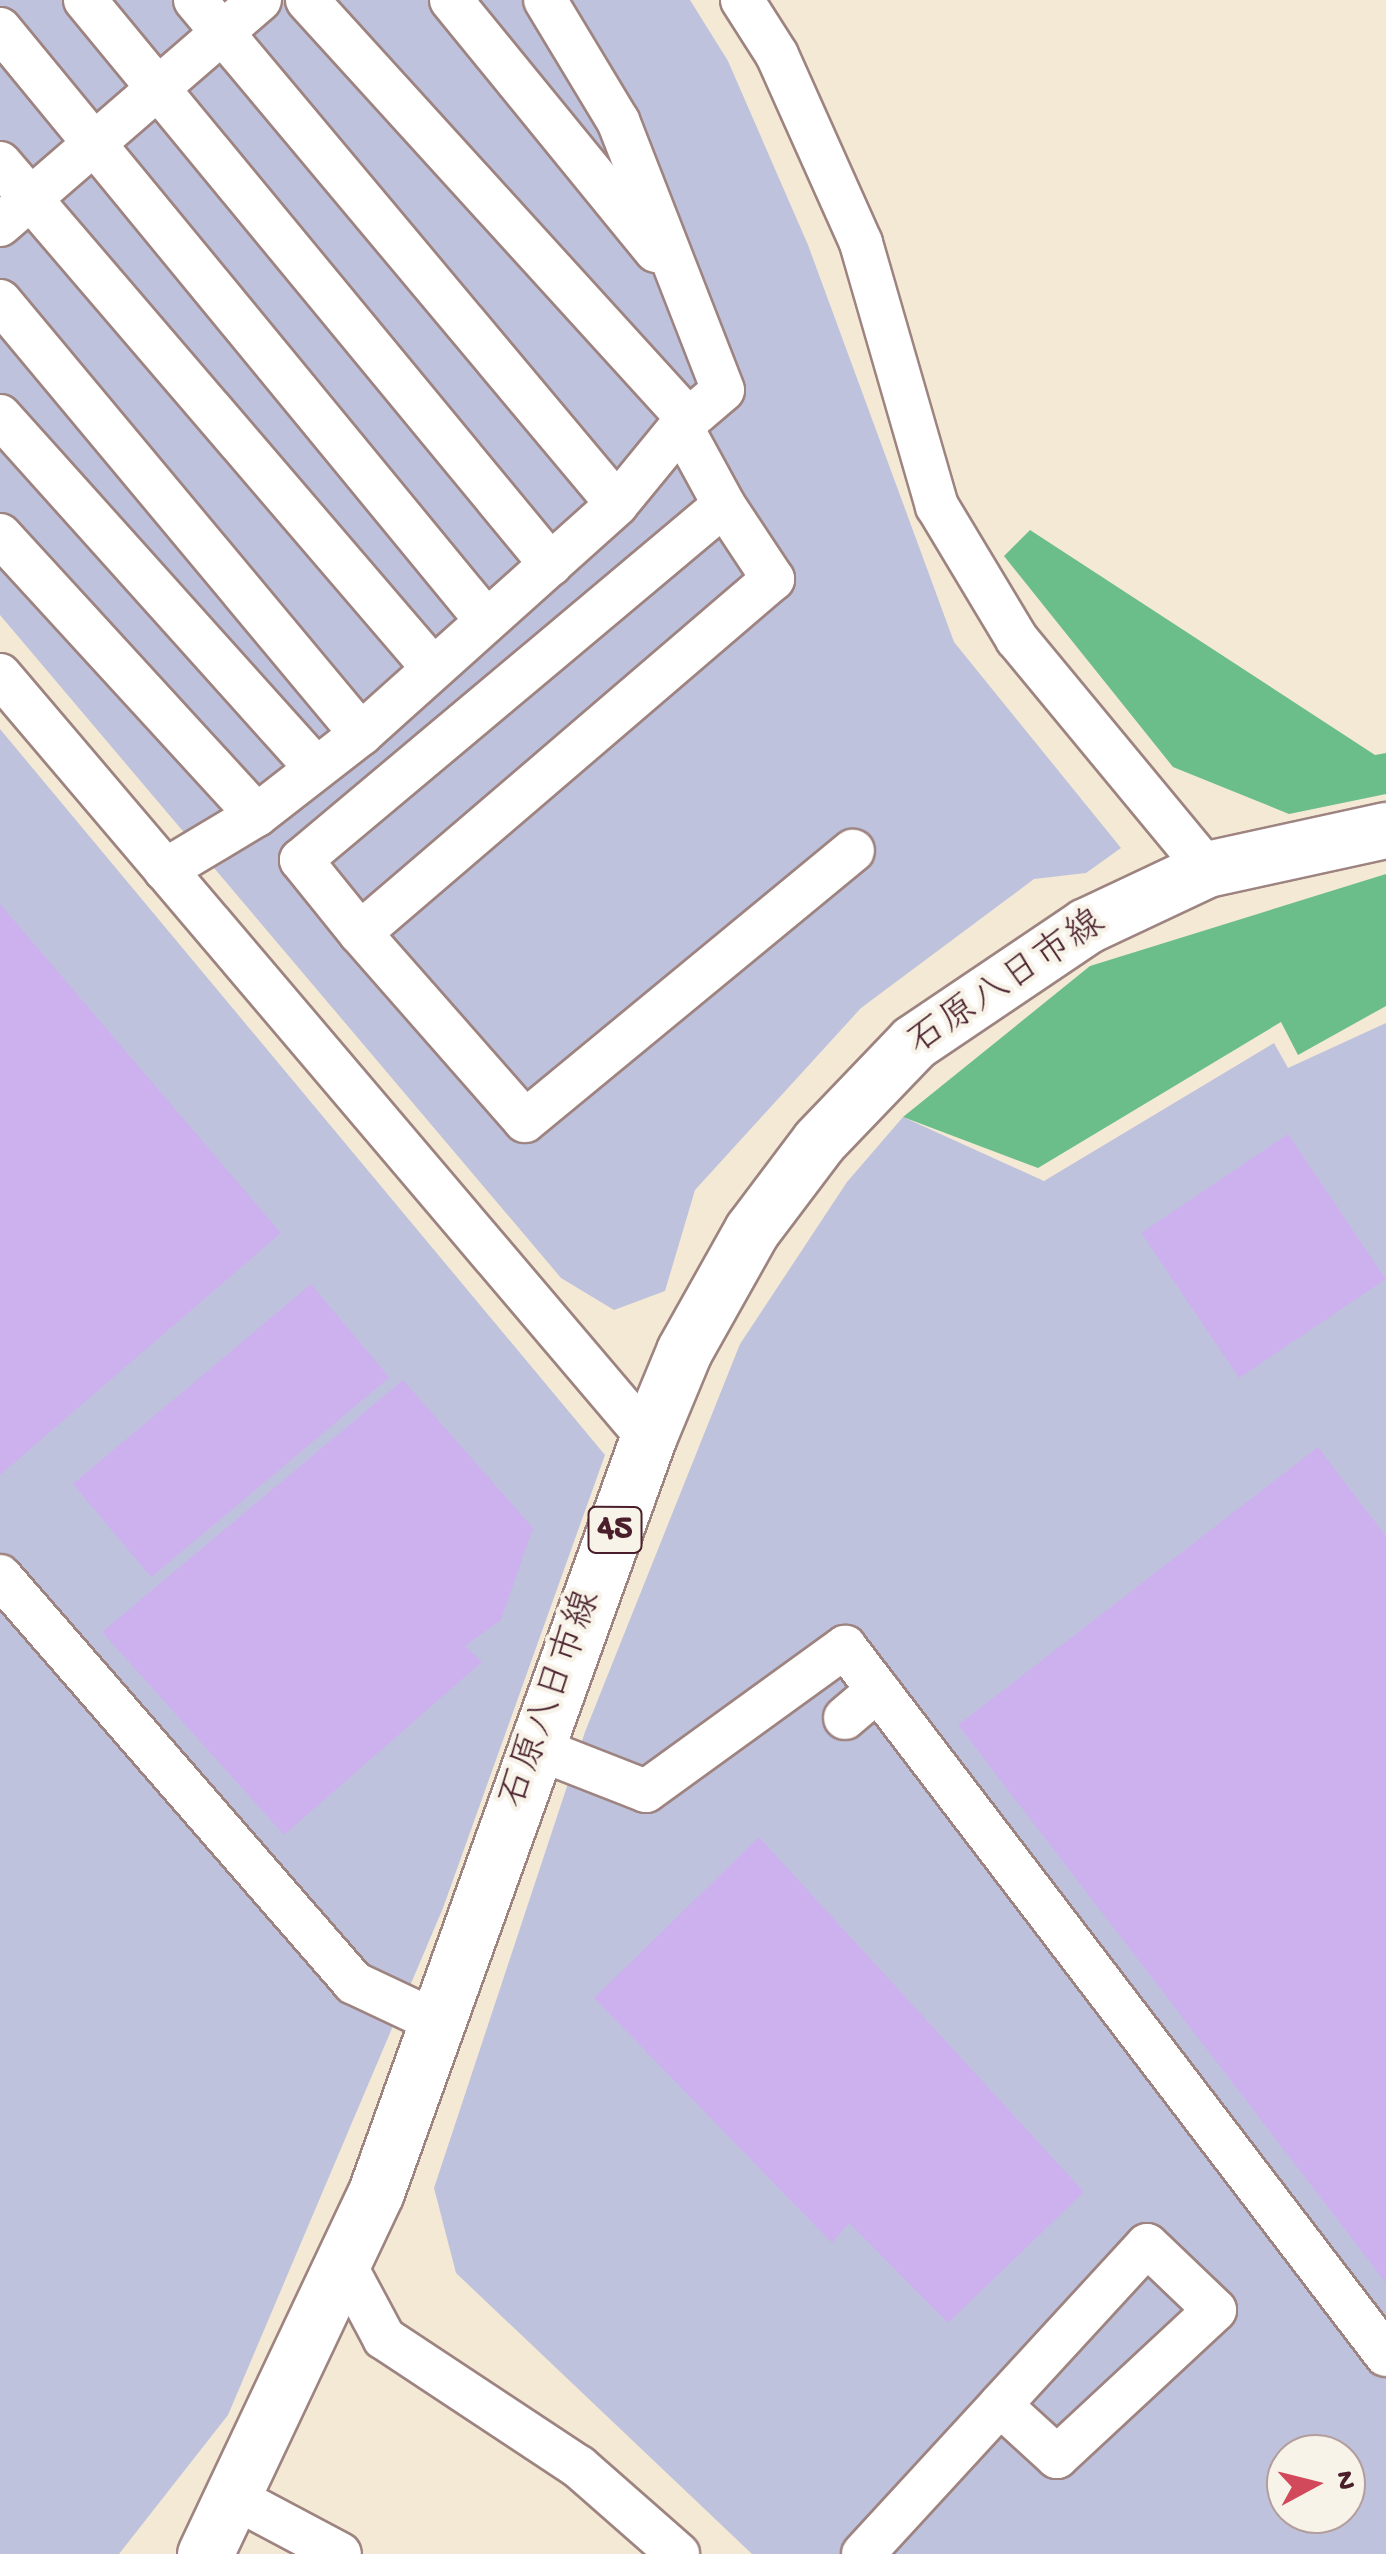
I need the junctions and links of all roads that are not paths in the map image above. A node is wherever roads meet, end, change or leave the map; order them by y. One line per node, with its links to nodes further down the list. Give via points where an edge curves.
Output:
1 (84, 0): 10 (street)
2 (195, 0): 9 (street)
3 (260, 0): 9 (street)
4 (307, 0): 17 (street)
5 (451, 0): 14 (street)
6 (545, 0): 14 (street, via 618,121)
7 (742, 0): 30 (street, via 776,56 861,244 937,506 1017,640)
8 (0, 30): 11 (street)
9 (222, 32): 10 (street); 18 (street)
10 (158, 88): 11 (street); 21 (street)
11 (96, 142): 13 (street); 22 (street)
12 (0, 162): 13 (street)
13 (15, 212): 23 (street)
14 (680, 282): 17 (street, via 723,390)
15 (0, 301): 25 (street)
16 (0, 416): 26 (street)
17 (685, 423): 18 (street); 19 (street)
18 (617, 504): 21 (street)
19 (724, 505): 32 (street, via 772,578); 32 (street, via 301,860)
20 (0, 535): 27 (street)
21 (551, 566): 22 (street)
22 (486, 620): 23 (street)
23 (432, 667): 25 (street)
24 (0, 675): 31 (street)
25 (362, 734): 26 (street)
26 (315, 766): 27 (street)
27 (257, 814): 31 (street)
28 (1386, 830): 30 (main road, 石原八日市線 / 45)
29 (853, 852): 32 (street, via 525,1121)
30 (1207, 869): 33 (main road, 石原八日市線 / 45, via 1086,926 914,1042 819,1141 752,1230 684,1350)
31 (165, 870): 33 (street)
32 (360, 933)
33 (648, 1438): 37 (main road, 石原八日市線 / 45)
34 (0, 1576): 38 (street, via 354,1983)
35 (878, 1690): 36 (street); 37 (street, via 845,1647 646,1791); 40 (street)
36 (846, 1718)
37 (536, 1748): 38 (main road, 石原八日市線 / 45)
38 (439, 2023): 39 (main road, 石原八日市線 / 45)
39 (345, 2265): 42 (main road, 石原八日市線 / 45); 45 (street, via 384,2338 579,2467)
40 (1386, 2355)
41 (1000, 2405): 41 (street, via 1148,2244 1215,2310 1057,2457); 46 (street)
42 (233, 2497): 43 (main road, 石原八日市線 / 45); 44 (street)
43 (205, 2554)
44 (340, 2554)
45 (678, 2554)
46 (863, 2554)

